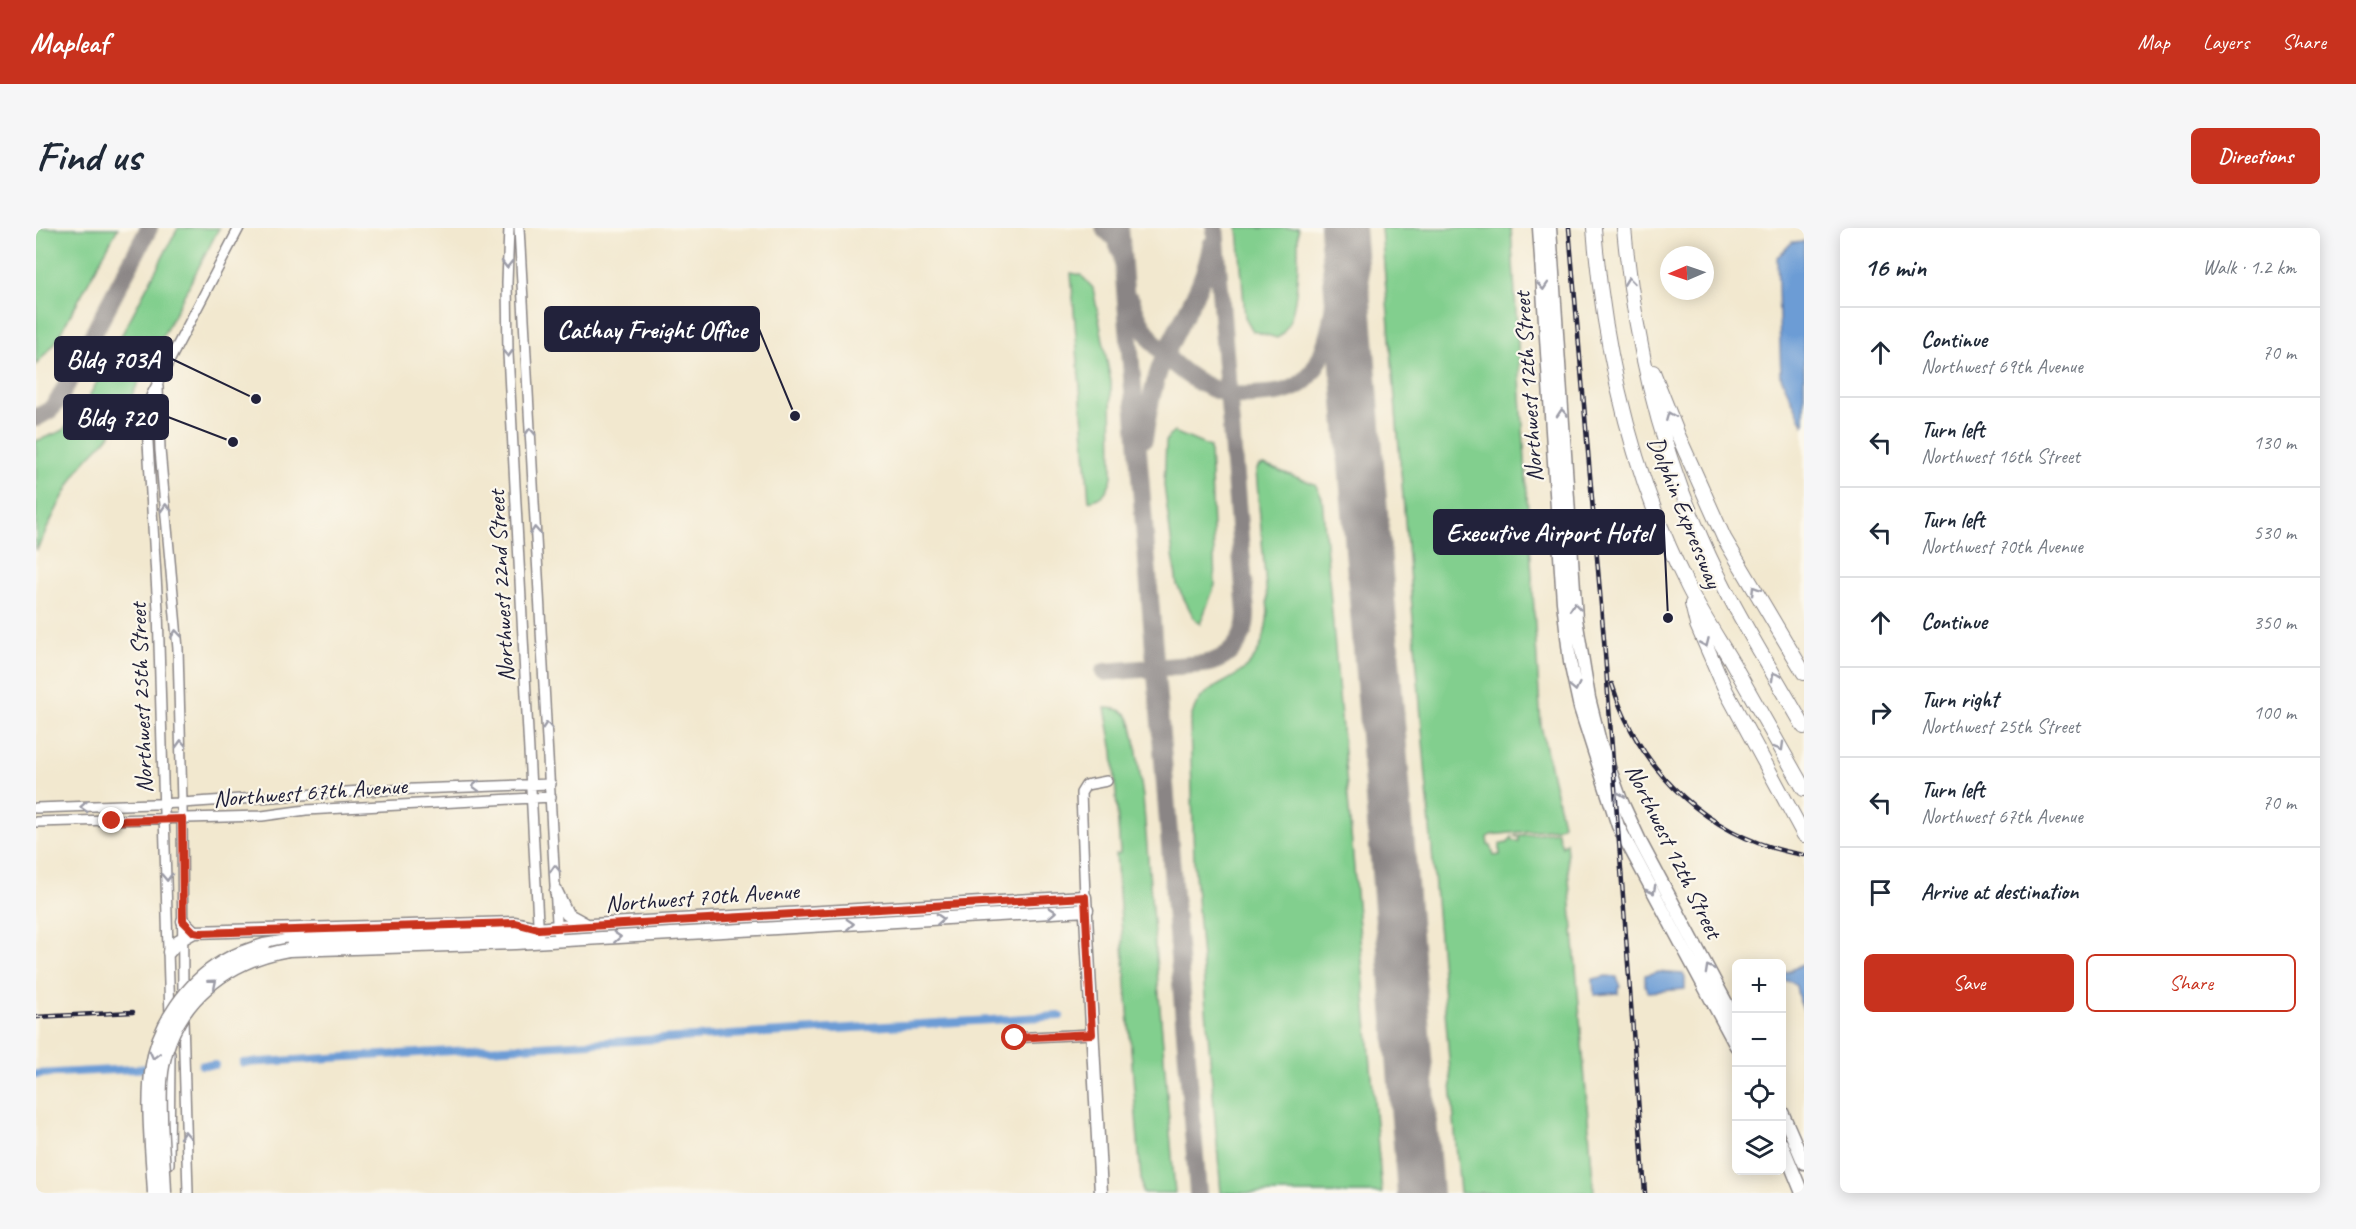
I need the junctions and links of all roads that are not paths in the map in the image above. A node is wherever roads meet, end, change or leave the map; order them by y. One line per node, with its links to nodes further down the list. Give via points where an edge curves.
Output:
1 (239, 228): 9 (street, Northwest 25th Street)
2 (509, 228): 14 (street, Northwest 22nd Street, one-way to 14, via 508,353)
3 (519, 228): 15 (street, Northwest 22nd Street, one-way to 3)
4 (1539, 228): 37 (main road, Northwest 12th Street, one-way to 37, via 1563,602 1580,708 1618,826)
5 (1550, 228): 35 (main road, Northwest 12th Street, one-way to 5, via 1621,800 1588,698 1575,609)
6 (1594, 228): 10 (highway, Dolphin Expressway, via 1618,393 1645,483)
7 (1624, 228): 8 (highway, Dolphin Expressway, one-way to 7)
8 (1638, 334): 11 (highway, one-way to 8, via 1720,528); 12 (highway, Dolphin Expressway, one-way to 8, via 1698,531 1662,434)
9 (158, 384): 19 (street, Northwest 25th Street, via 146,413); 20 (street, Northwest 25th Street, one-way to 9, via 178,649)
10 (1688, 587): 16 (highway, Dolphin Expressway, one-way to 16); 25 (highway, one-way to 25, via 1697,625 1726,691)
11 (1804, 673)
12 (1804, 727)
13 (1107, 781): 27 (street, via 1086,785 1081,793)
14 (530, 784): 15 (street, Northwest 67th Avenue); 18 (street, Northwest 22nd Street); 20 (street, Northwest 67th Avenue, one-way to 20)
15 (551, 784): 17 (street, Northwest 22nd Street)
16 (1804, 789)
17 (551, 797): 18 (street, Northwest 67th Avenue); 26 (street, Northwest 22nd Street, one-way to 17)
18 (530, 798): 23 (street, Northwest 67th Avenue); 33 (street, Northwest 22nd Street)
19 (164, 802): 20 (street, Northwest 67th Avenue); 21 (street, Northwest 67th Avenue, one-way to 21); 22 (street, Northwest 25th Street)
20 (182, 803): 23 (street, Northwest 25th Street)
21 (36, 808)
22 (164, 819): 23 (street, Northwest 67th Avenue); 24 (street, Northwest 67th Avenue); 34 (street, Northwest 25th Street, one-way to 34)
23 (182, 819): 29 (street, Northwest 25th Street)
24 (36, 822)
25 (1804, 835)
26 (556, 891): 30 (main road, via 567,915); 31 (street, Northwest 22nd Street)
27 (1085, 897): 28 (main road); 30 (main road, Northwest 70th Avenue)
28 (1087, 910): 31 (main road, Northwest 70th Avenue, one-way to 28); 36 (main road)
29 (183, 921): 32 (main road)
30 (588, 926): 31 (main road, Northwest 70th Avenue)
31 (558, 934): 33 (main road, Northwest 70th Avenue)
32 (188, 935): 33 (main road, via 515,923); 34 (main road); 39 (street)
33 (538, 935): 44 (main road, one-way to 44, bridge, via 294,940 264,945 222,962 203,976 176,1007 156,1047 150,1082); 45 (main road, one-way to 33, bridge, via 162,1082 165,1060 189,1007 221,976 264,955 288,950)
34 (170, 952): 40 (street, Northwest 25th Street)
35 (1733, 1013)
36 (1092, 1034): 38 (street); 47 (main road)
37 (1732, 1037)
38 (1011, 1038)
39 (183, 1045): 40 (street); 46 (street, one-way to 39)
40 (170, 1046): 45 (street, Northwest 25th Street)
41 (1786, 1121): 43 (main road)
42 (1786, 1154): 48 (main road)
43 (1804, 1163)
44 (154, 1193)
45 (167, 1193)
46 (188, 1193)
47 (1101, 1193)
48 (1802, 1193)

